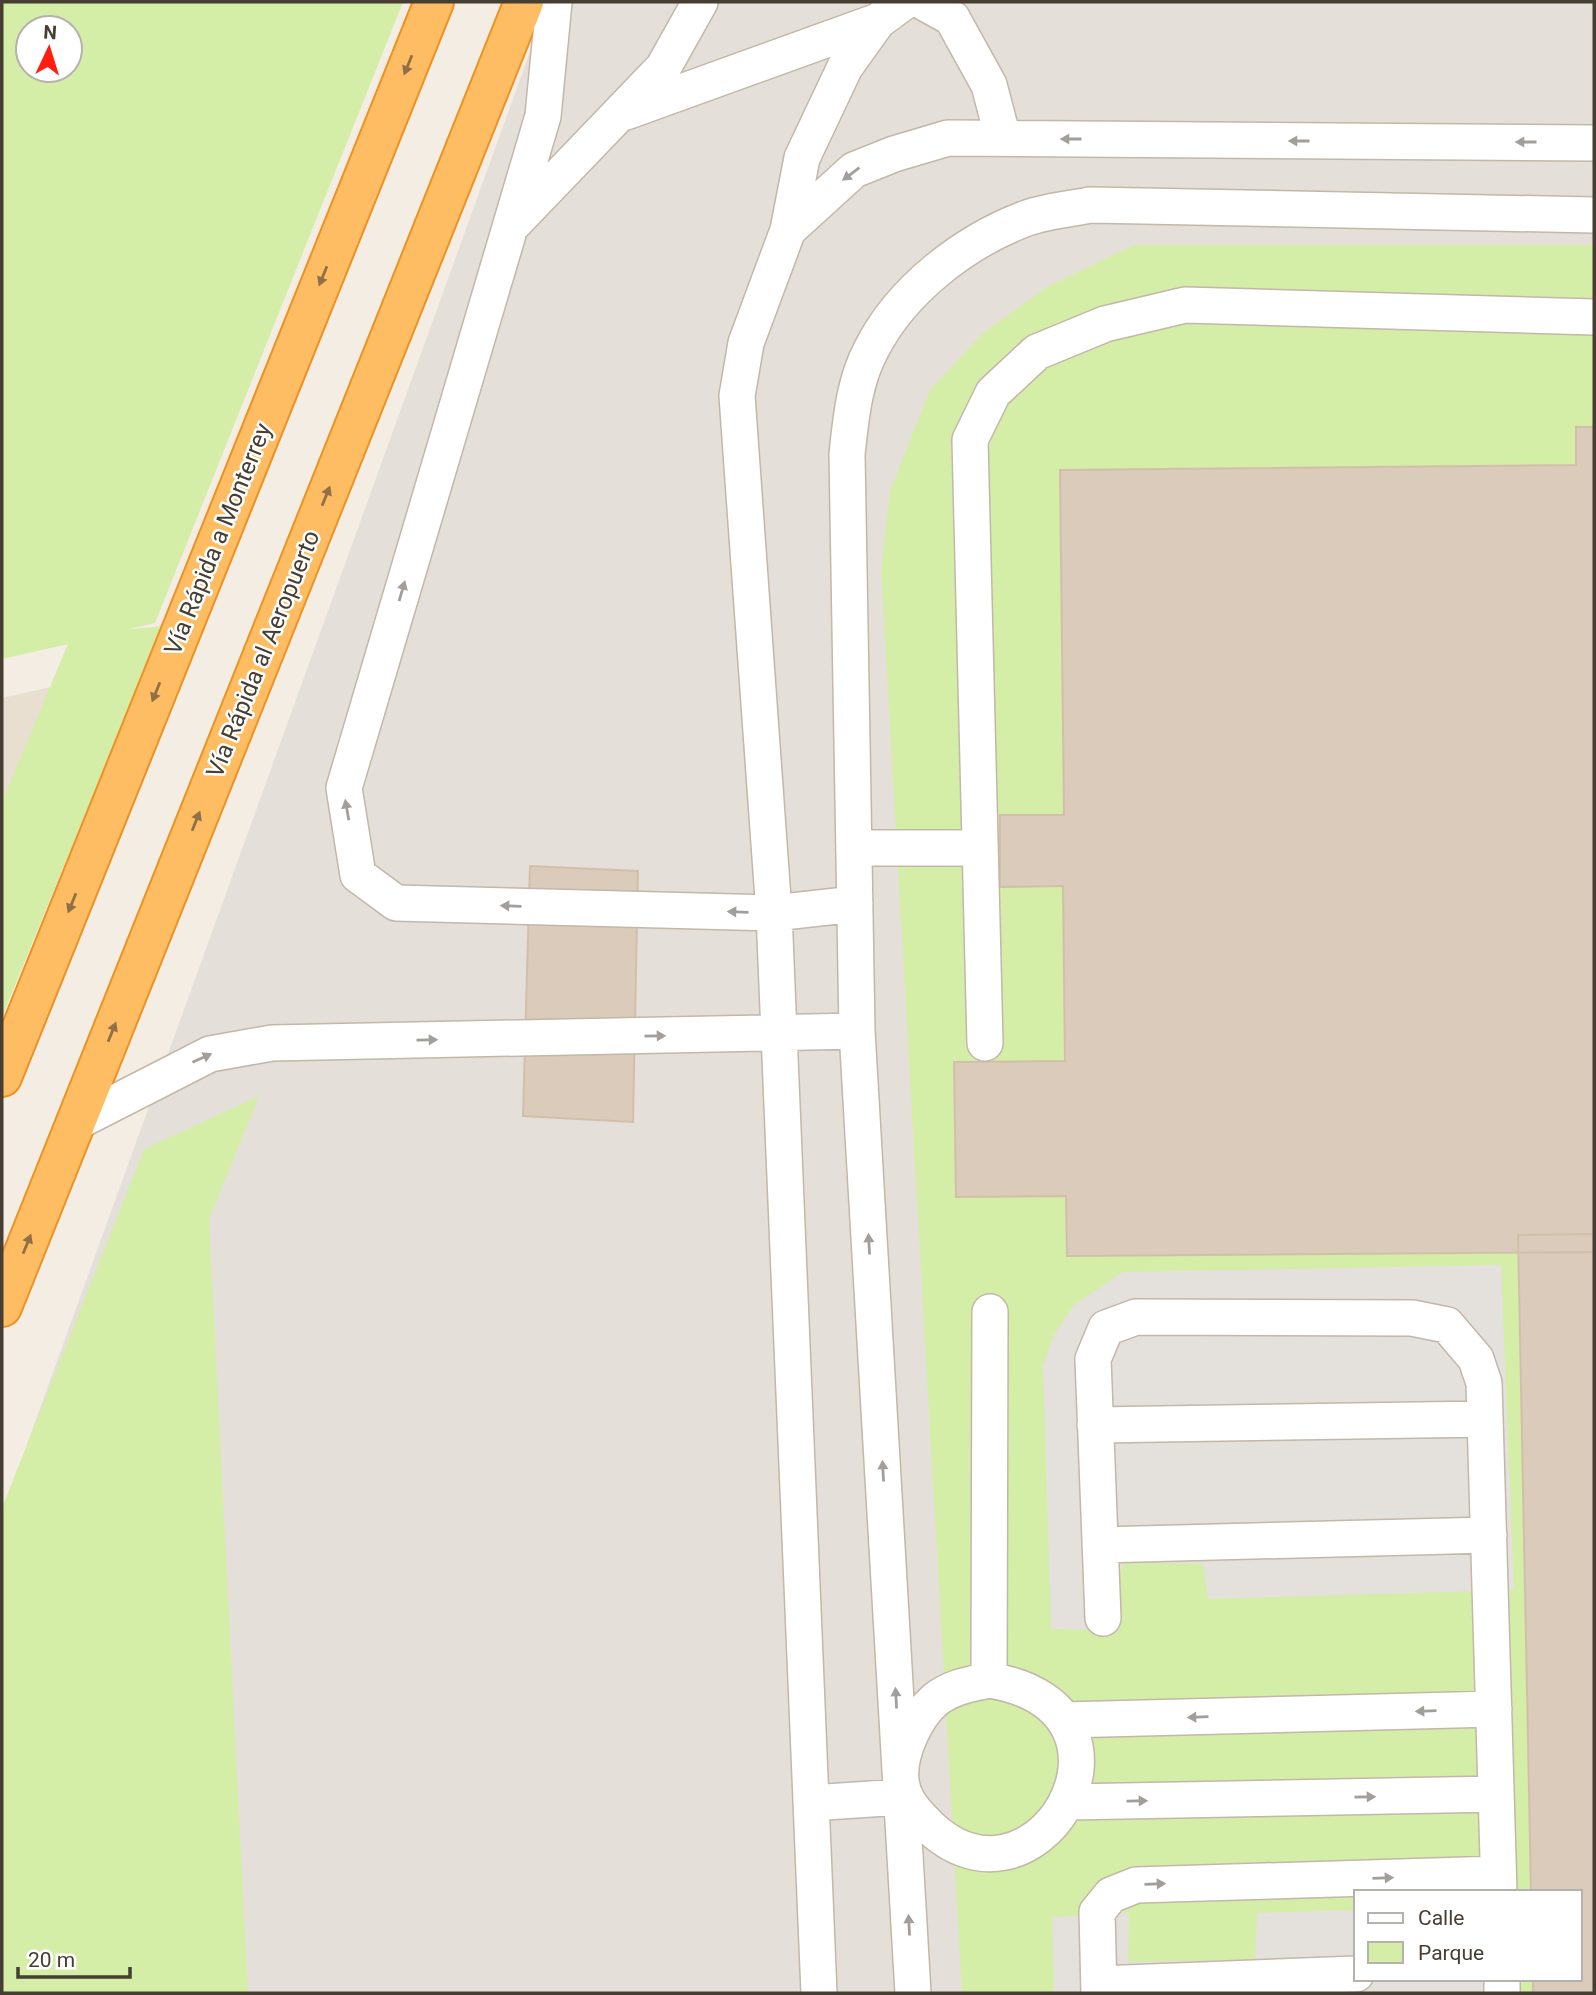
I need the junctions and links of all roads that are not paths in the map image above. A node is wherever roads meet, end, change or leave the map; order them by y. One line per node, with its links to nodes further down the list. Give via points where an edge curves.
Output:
1 (434, 2): 21 (highway, Vía Rápida a Monterrey, one-way to 21)
2 (524, 2): 22 (highway, Vía Rápida al Aeropuerto, one-way to 2)
3 (554, 2): 11 (lane, via 543,116)
4 (700, 2): 7 (lane, via 663,68)
5 (923, 2): 8 (lane, via 952,18 989,85)
6 (891, 12): 7 (lane); 12 (lane, via 845,67 802,158)
7 (619, 114): 11 (lane)
8 (1003, 138): 9 (lane, one-way to 8); 12 (lane, one-way to 12, via 948,138 854,170)
9 (1594, 143)
10 (1594, 215): 14 (lane, via 1090,205 1030,217 993,233 922,284 892,314 870,351 851,414 847,493)
11 (509, 228): 17 (lane, one-way to 11, via 396,903 358,875 344,788)
12 (789, 230): 17 (lane, via 746,343 737,396)
13 (1594, 317): 15 (lane, via 1185,305 1105,324 1037,352 993,393 970,440)
14 (854, 848): 15 (lane); 16 (lane)
15 (980, 848): 20 (lane)
16 (855, 905): 17 (lane); 18 (lane)
17 (774, 913): 19 (lane)
18 (857, 1031): 19 (lane); 33 (lane, one-way to 18)
19 (778, 1033): 22 (lane, one-way to 19, via 210,1054 272,1043); 36 (lane)
20 (985, 1044)
21 (2, 1077)
22 (75, 1123): 23 (highway, Vía Rápida al Aeropuerto, one-way to 22)
23 (2, 1307)
24 (990, 1312): 30 (lane)
25 (1485, 1419): 26 (lane); 26 (lane, via 1484,1383 1476,1359 1447,1325 1412,1318 1136,1317 1106,1328 1093,1359); 27 (lane)
26 (1096, 1426): 28 (lane)
27 (1489, 1535): 28 (lane); 31 (lane)
28 (1100, 1545): 29 (lane)
29 (1103, 1618)
30 (989, 1680): 32 (lane, via 1018,1685 1044,1698); 33 (lane, via 960,1686 935,1700 916,1722 906,1750)
31 (1494, 1709): 32 (lane, one-way to 32); 34 (lane)
32 (1064, 1720): 35 (lane, via 1077,1776)
33 (901, 1788): 35 (lane, via 907,1802 930,1827 952,1843 978,1851 1006,1851 1032,1842 1054,1825); 36 (lane); 41 (lane, one-way to 33)
34 (1496, 1794): 35 (lane, one-way to 34); 37 (lane)
35 (1069, 1802)
36 (811, 1803): 40 (lane)
37 (1499, 1883): 39 (lane, one-way to 37, via 1097,1912 1111,1895 1136,1885)
38 (1354, 1974): 39 (lane)
39 (1099, 1989)
40 (819, 1993)
41 (913, 1993)

